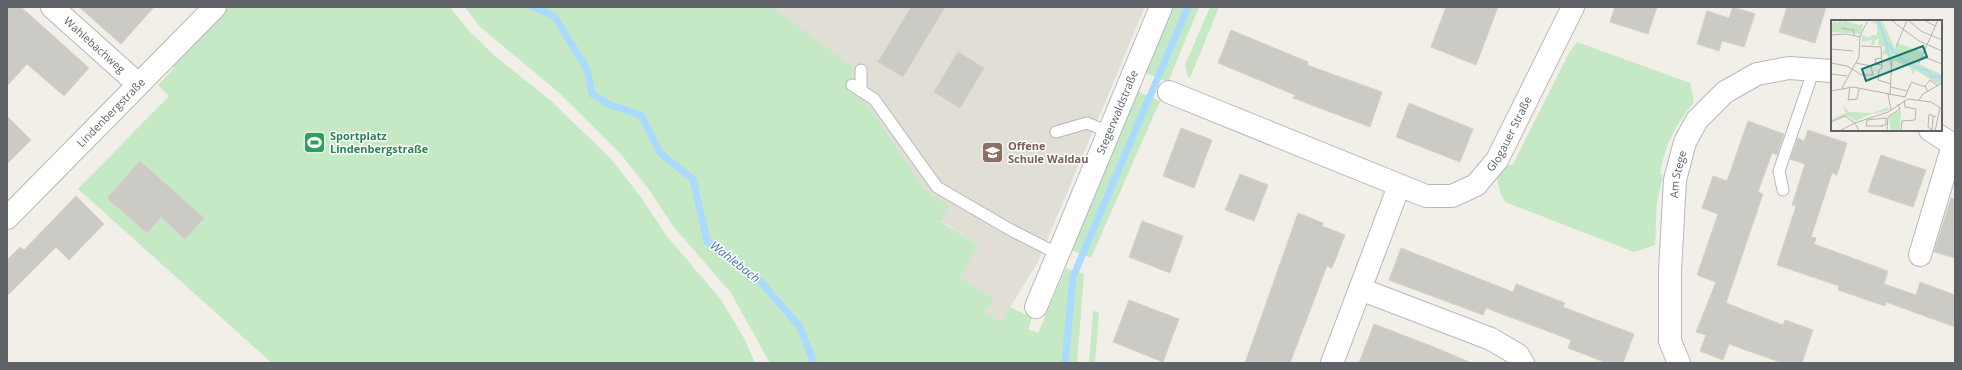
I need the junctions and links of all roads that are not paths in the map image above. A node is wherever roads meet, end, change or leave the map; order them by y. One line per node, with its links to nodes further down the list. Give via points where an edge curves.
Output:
1 (52, 7): 7 (street, Wahlebachweg)
2 (215, 7): 7 (street, Lindenbergstraße)
3 (1161, 7): 11 (street, Stegerwaldstraße)
4 (1573, 7): 13 (street, Glogauer Straße, via 1497,160 1476,185 1452,196 1426,196)
5 (861, 70): 16 (lane, via 857,88 874,99 937,187)
6 (1823, 70): 14 (lane, Am Stege, via 1779,171); 22 (street, Am Stege, via 1789,68 1757,74 1725,92 1697,120 1685,142 1675,180 1670,271 1670,340)
7 (138, 84): 15 (street, Lindenbergstraße)
8 (1169, 92): 13 (street, Glogauer Straße)
9 (1932, 131): 12 (street)
10 (1056, 132): 11 (lane, via 1086,123)
11 (1109, 132): 16 (street, Stegerwaldstraße)
12 (1954, 146): 17 (street)
13 (1399, 186): 18 (street)
14 (1783, 190)
15 (7, 218)
16 (1058, 254): 19 (street, Stegerwaldstraße)
17 (1920, 255)
18 (1360, 289): 20 (street); 21 (street, via 1491,339 1518,355)
19 (1036, 307)
20 (1332, 363)
21 (1523, 363)
22 (1679, 363)

